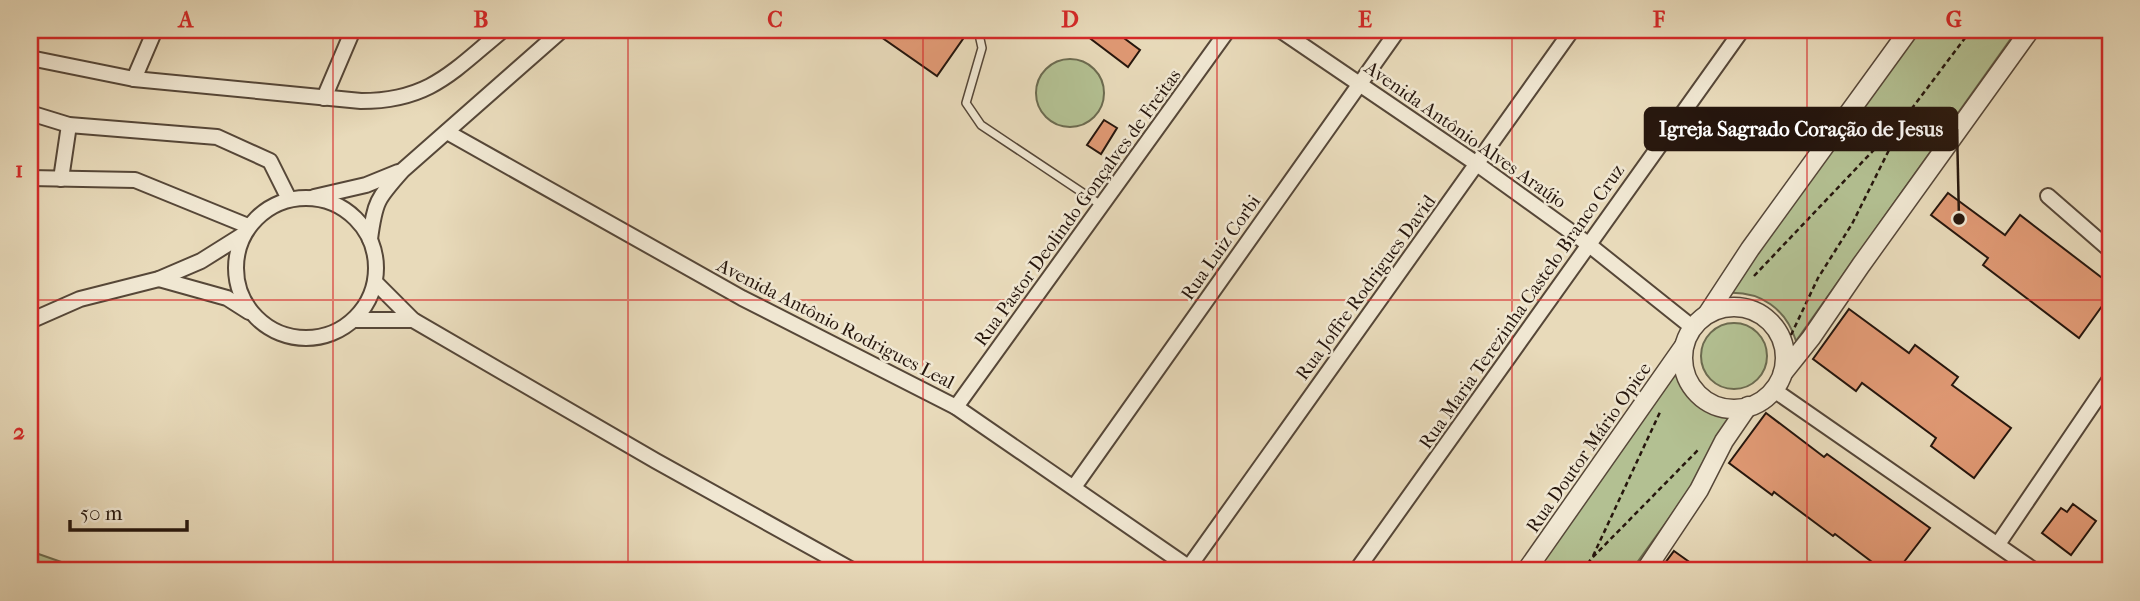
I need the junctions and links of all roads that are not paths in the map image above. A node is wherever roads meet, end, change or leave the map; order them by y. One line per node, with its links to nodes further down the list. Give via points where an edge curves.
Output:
1 (155, 30): 14 (street)
2 (353, 30): 16 (street)
3 (503, 30): 16 (street, via 436,85 400,99 361,102)
4 (562, 30): 19 (street)
5 (978, 30): 27 (lane, via 982,48 966,103 981,125)
6 (1228, 30): 27 (street, Rua Pastor Deolindo Gonçalves de Freitas)
7 (1280, 30): 15 (street, Avenida Antônio Alves Araújo)
8 (1398, 30): 15 (street, Rua Luiz Corbi)
9 (1572, 30): 20 (street, Rua Joffre Rodrigues David)
10 (1742, 30): 30 (street, Rua Maria Terezinha Castelo Branco Cruz)
11 (1909, 30): 34 (street, via 1749,249)
12 (2030, 30): 41 (street)
13 (30, 58): 14 (street)
14 (134, 79): 16 (street)
15 (1360, 83): 20 (street, Avenida Antônio Alves Araújo); 46 (street, Rua Luiz Corbi)
16 (324, 98)
17 (30, 113): 18 (street)
18 (69, 125): 23 (street); 26 (street, via 217,137 270,160)
19 (447, 132): 21 (street); 45 (street, Avenida Antônio Rodrigues Leal, via 742,298)
20 (1477, 164): 30 (street, Avenida Antônio Alves Araújo); 48 (street, Rua Joffre Rodrigues David)
21 (403, 170): 25 (street); 29 (street, via 374,207)
22 (30, 178): 23 (street)
23 (61, 179): 28 (street, via 135,180)
24 (2049, 196): 31 (street)
25 (313, 198): 26 (street); 29 (street, via 337,204 356,219)
26 (289, 199): 28 (street, via 266,209)
27 (1102, 205): 45 (street, Rua Pastor Deolindo Gonçalves de Freitas)
28 (247, 230): 32 (street, via 201,261); 35 (street, via 238,248 235,273)
29 (370, 239): 33 (street)
30 (1588, 244): 39 (street, Avenida Antônio Alves Araújo); 50 (street, Rua Maria Terezinha Castelo Branco Cruz)
31 (2110, 250)
32 (159, 279): 35 (street, via 227,298); 38 (street, via 80,299)
33 (375, 282): 36 (street, via 366,306); 37 (street)
34 (1708, 313): 39 (street); 41 (street, via 1746,307 1764,316 1777,331 1784,350)
35 (251, 314): 36 (street, via 278,333 311,339 332,334)
36 (354, 320): 37 (street)
37 (413, 320): 49 (street)
38 (30, 321)
39 (1692, 327): 40 (street)
40 (1684, 346): 44 (street, via 1689,384 1704,400 1724,409); 51 (street, Rua Doutor Mário Opice)
41 (1783, 373): 43 (street)
42 (2110, 379): 47 (street)
43 (1774, 390): 44 (street); 47 (street)
44 (1748, 406): 52 (street)
45 (956, 407): 46 (street, Avenida Antônio Rodrigues Leal)
46 (1074, 487): 48 (street, Avenida Antônio Rodrigues Leal)
47 (1998, 544): 53 (street)
48 (1191, 569)
49 (854, 571)
50 (1356, 571)
51 (1526, 571)
52 (1645, 571)
53 (2035, 571)

